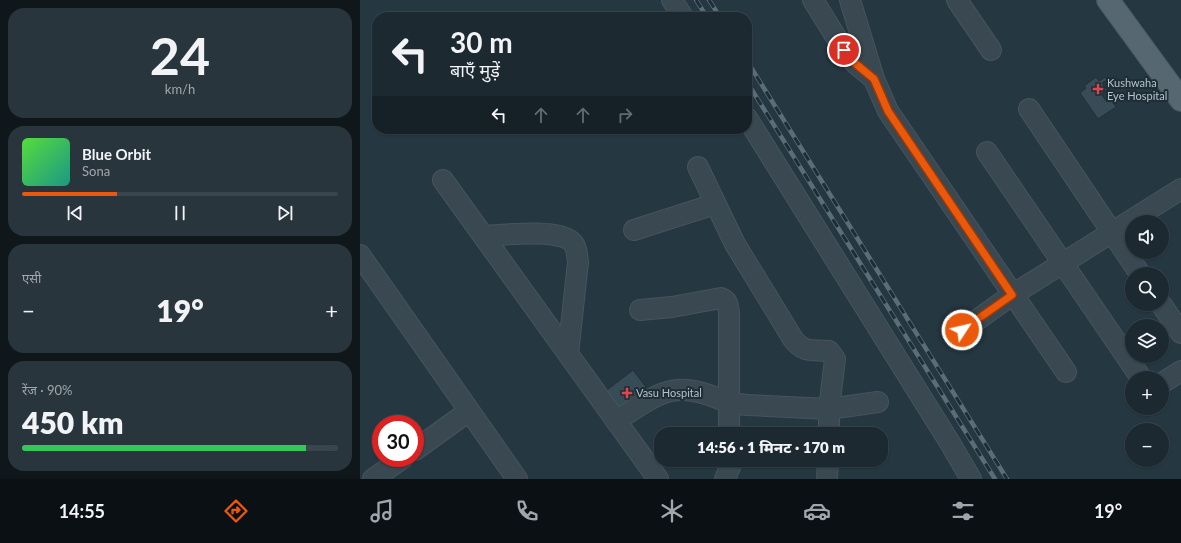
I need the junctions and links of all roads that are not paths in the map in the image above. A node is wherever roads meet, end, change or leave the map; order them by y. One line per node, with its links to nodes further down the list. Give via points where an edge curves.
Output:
1 (672, 0): 7 (street)
2 (813, 0): 10 (street, via 844,50)
3 (850, 0): 10 (street)
4 (957, 0): 8 (street)
5 (1108, 0): 11 (main road)
6 (1125, 0): 9 (main road)
7 (680, 12)
8 (991, 50)
9 (1181, 76)
10 (874, 79): 25 (street, via 888,111)
11 (1181, 100)
12 (1029, 108): 20 (street)
13 (752, 126): 51 (street)
14 (987, 152): 23 (street)
15 (698, 167): 18 (street)
16 (443, 180): 21 (street)
17 (1181, 189): 20 (street)
18 (715, 204): 19 (street); 37 (street, via 735,244 796,344 805,350 830,351 834,356)
19 (634, 230)
20 (1111, 232): 23 (street); 24 (street)
21 (484, 236): 30 (street); 30 (street, via 546,234 560,236 572,242 578,262)
22 (360, 256): 38 (street)
23 (1063, 263): 25 (street); 31 (street)
24 (1135, 267)
25 (1012, 295): 28 (street); 33 (street)
26 (640, 310): 36 (street, via 721,298 728,303)
27 (1166, 311): 29 (street)
28 (962, 330)
29 (1181, 333)
30 (568, 354): 39 (street)
31 (1136, 371)
32 (1181, 371): 34 (street)
33 (1066, 372)
34 (1169, 379)
35 (878, 402): 37 (street)
36 (729, 403): 37 (street); 39 (street, via 699,391 675,390 652,397); 40 (street)
37 (829, 409): 41 (street)
38 (469, 411): 42 (street); 47 (street)
39 (616, 421): 48 (street)
40 (729, 427)
41 (828, 427)
42 (424, 444)
43 (390, 467): 46 (street)
44 (729, 467): 49 (street)
45 (828, 467): 50 (street)
46 (373, 479)
47 (516, 479)
48 (658, 479)
49 (725, 479)
50 (827, 479)
51 (971, 479)

